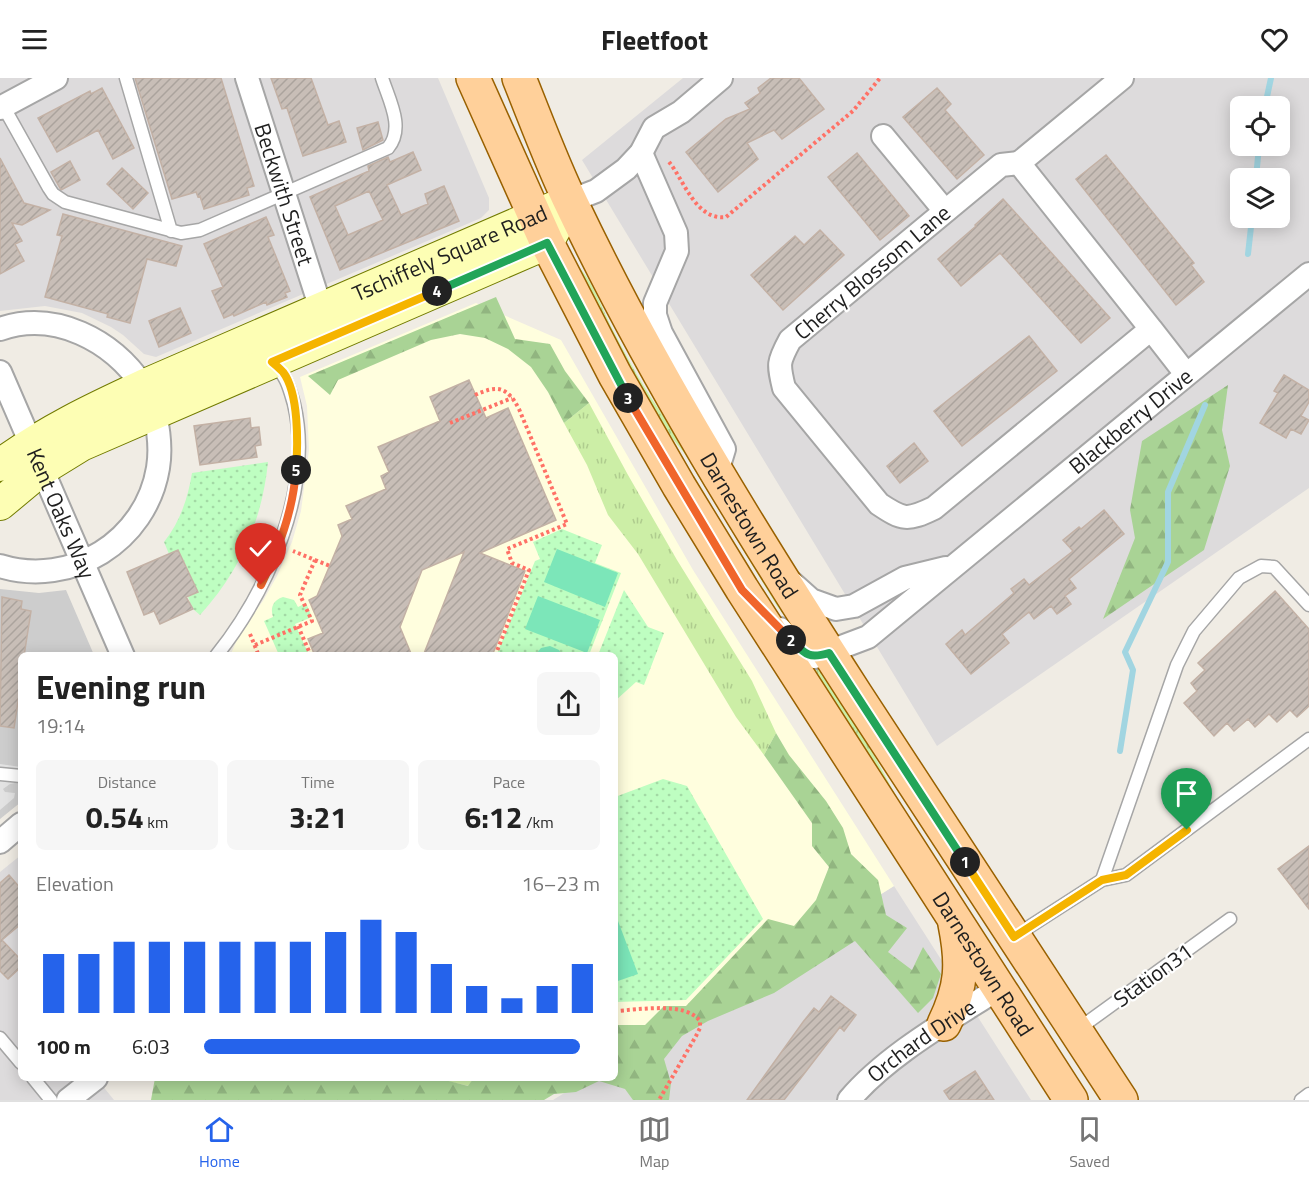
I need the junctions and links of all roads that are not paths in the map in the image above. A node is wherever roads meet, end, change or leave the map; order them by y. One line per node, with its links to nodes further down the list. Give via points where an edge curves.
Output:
1 (56, 78): 9 (street)
2 (126, 78): 17 (lane)
3 (247, 78): 13 (street, Beckwith Street)
4 (382, 78): 13 (lane, via 395,120 392,142 381,152)
5 (473, 78): 16 (main road, Darnestown Road)
6 (519, 78): 14 (main road, Darnestown Road)
7 (721, 78): 11 (street, via 681,112 654,128)
8 (1122, 78): 12 (street)
9 (1, 105): 17 (lane, via 59,199)
10 (883, 136): 15 (street)
11 (641, 153): 14 (street, via 596,191); 28 (street, via 675,233 677,251 655,303 655,315 660,333 724,448)
12 (1019, 163): 15 (street, Cherry Blossom Lane, via 1001,165); 21 (street)
13 (283, 194): 17 (lane, via 200,230); 19 (street, Beckwith Street)
14 (570, 201): 16 (street, Tschiffely Square Road); 28 (main road, Darnestown Road, via 650,357)
15 (945, 211): 21 (street, Cherry Blossom Lane, via 790,340 780,359 784,388 879,504 897,516 915,518 934,508)
16 (541, 230): 19 (street, Tschiffely Square Road); 22 (street, Tschiffely Square Road); 34 (main road, Darnestown Road, via 615,375)
17 (171, 231)
18 (1309, 274): 24 (street, Blackberry Drive)
19 (321, 309): 22 (street, Tschiffely Square Road)
20 (0, 329): 25 (street, via 41,324 75,330 107,347 127,364)
21 (1151, 329): 24 (street)
22 (261, 351): 25 (street, Tschiffely Square Road); 37 (lane, via 284,373 296,412 297,461 292,502 272,562)
23 (0, 372): 26 (street, Kent Oaks Way)
24 (1186, 374): 33 (street, Blackberry Drive)
25 (149, 400): 26 (street, Tschiffely Square Road, via 71,419); 30 (street, via 160,450 148,500 117,542)
26 (37, 456): 27 (street, Tschiffely Square Road); 29 (street, Tschiffely Square Road); 30 (street, Kent Oaks Way)
27 (0, 465)
28 (717, 472): 31 (main road, Darnestown Road)
29 (0, 504)
30 (83, 563): 32 (street, via 41,572); 36 (street, Kent Oaks Way)
31 (773, 564): 33 (street, Blackberry Drive, via 811,600 836,609 854,606 905,578); 38 (main road, Darnestown Road)
32 (0, 566)
33 (951, 567): 38 (street, Blackberry Drive, via 868,637)
34 (742, 590): 38 (street, Blackberry Drive, via 807,655); 44 (main road, Darnestown Road)
35 (1309, 605): 43 (lane, via 1274,567 1261,566 1239,578 1194,631 1177,665)
36 (121, 652)
37 (219, 652)
38 (829, 653): 40 (main road, Darnestown Road)
39 (1309, 739): 43 (lane, via 1126,875)
40 (900, 763): 46 (main road, Darnestown Road); 47 (main road, via 910,809 990,939)
41 (0, 774): 42 (lane)
42 (18, 776)
43 (1102, 880): 46 (lane)
44 (953, 917): 47 (main road, Darnestown Road); 48 (main road, via 960,951 959,977 956,1000)
45 (1230, 919): 49 (lane, Station31)
46 (1014, 937): 49 (main road, Darnestown Road)
47 (999, 988): 48 (street, Orchard Drive); 58 (main road, Darnestown Road); 59 (main road, via 1025,1003 1054,1034)
48 (944, 1024): 57 (street, Orchard Drive, via 880,1070)
49 (1076, 1030): 60 (main road, Darnestown Road)
50 (0, 1038): 51 (lane)
51 (18, 1059)
52 (35, 1081): 55 (lane)
53 (92, 1081): 56 (street)
54 (1309, 1094): 61 (lane)
55 (51, 1100)
56 (69, 1100)
57 (849, 1100)
58 (1071, 1100)
59 (1099, 1100)
60 (1121, 1100)
61 (1300, 1100)

